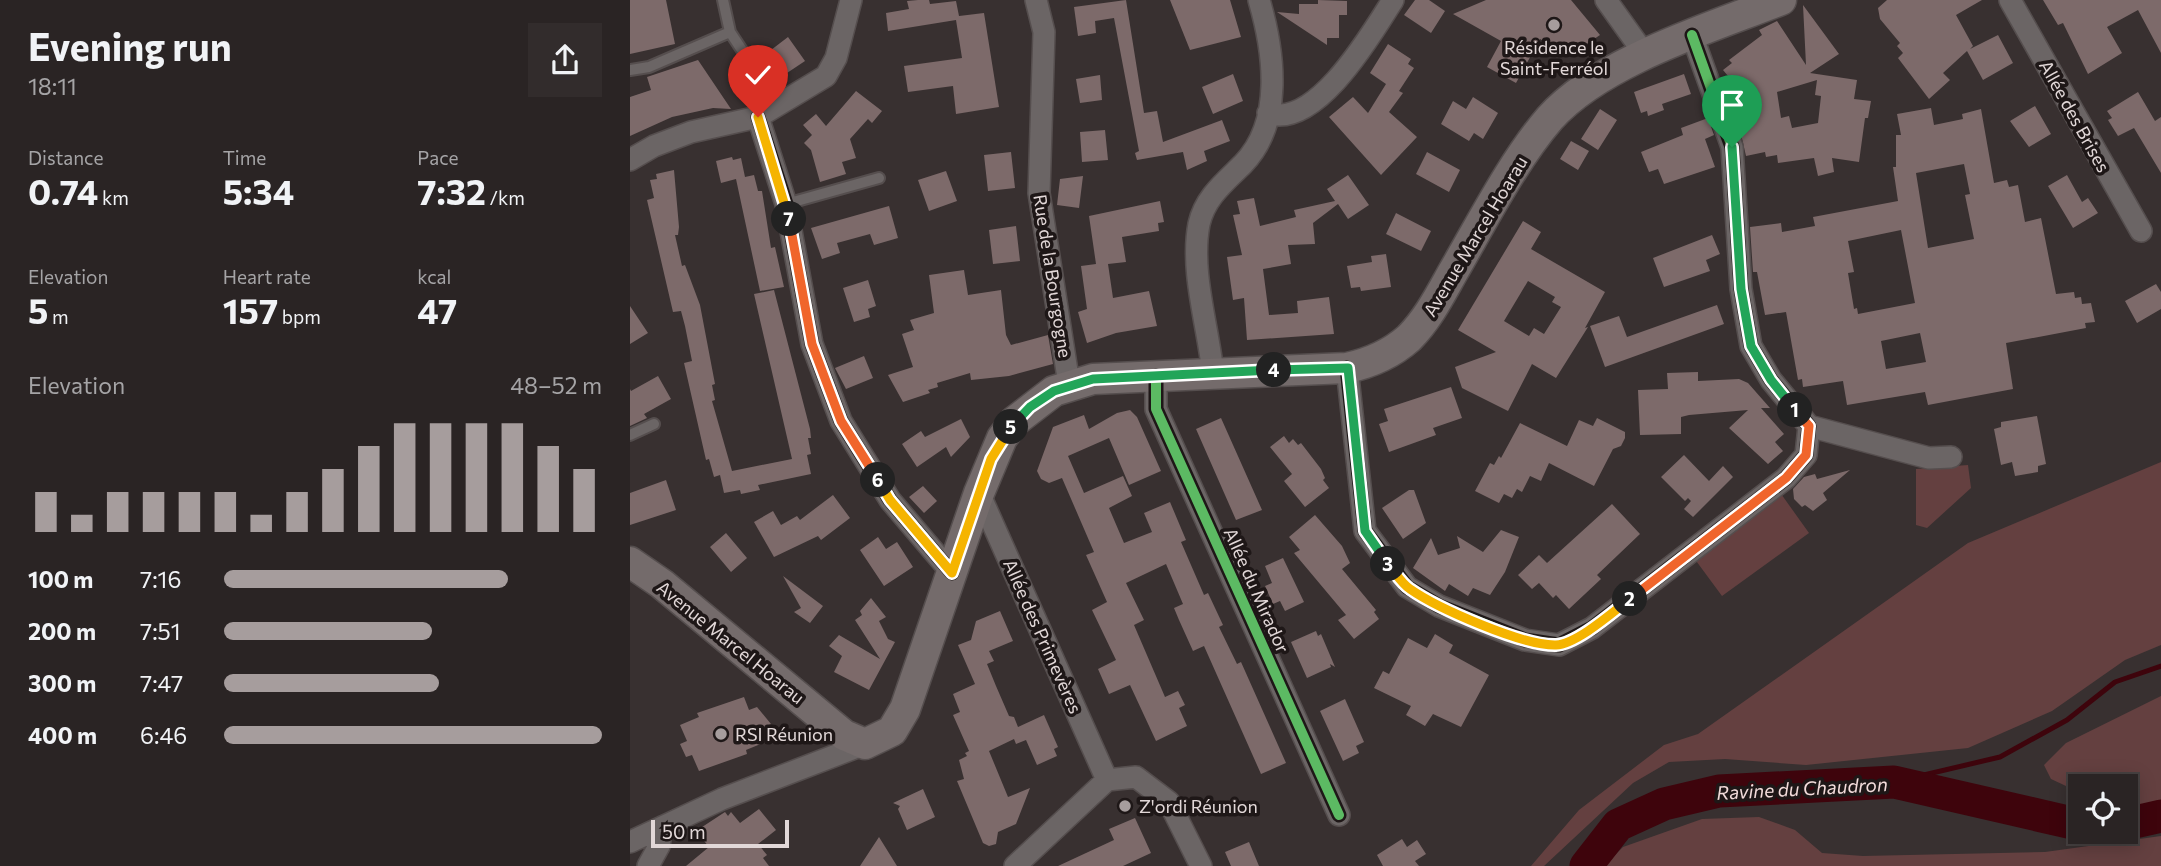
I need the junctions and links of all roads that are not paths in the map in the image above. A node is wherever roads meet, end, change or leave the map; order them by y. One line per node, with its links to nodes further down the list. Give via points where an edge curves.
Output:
1 (723, 0): 9 (lane)
2 (851, 0): 13 (street, via 836,58 826,76)
3 (1037, 0): 23 (street, Rue de la Bourgogne, via 1044,32 1039,193)
4 (1259, 0): 14 (street, via 1272,55)
5 (1393, 0): 14 (street, via 1329,90 1293,111 1275,116)
6 (1606, 0): 11 (street)
7 (1782, 0): 10 (main road, Avenue Marcel Hoarau)
8 (2010, 0): 19 (street, Allée des Brises)
9 (730, 32): 12 (lane, via 649,67); 13 (lane)
10 (1692, 35): 11 (main road, Avenue Marcel Hoarau); 25 (street, via 1732,147 1741,289 1751,346 1771,380)
11 (1646, 56): 20 (main road, Avenue Marcel Hoarau, via 1597,79 1550,118 1419,327 1390,352)
12 (630, 70)
13 (779, 106): 15 (street)
14 (1268, 113): 21 (street, via 1245,161 1219,186 1199,223 1198,258)
15 (758, 117): 16 (street, via 691,132); 18 (street)
16 (630, 160)
17 (879, 178): 18 (lane)
18 (786, 204): 30 (street, via 812,344 841,421 890,500)
19 (2141, 231)
20 (1348, 368): 21 (main road, Avenue Marcel Hoarau); 25 (street, via 1365,531 1385,560 1407,587 1439,606 1525,640 1559,645 1592,628 1786,478 1806,455)
21 (1213, 373): 22 (main road, Avenue Marcel Hoarau)
22 (1156, 376): 23 (main road, Avenue Marcel Hoarau); 33 (street, Allée du Mirador, via 1156,409)
23 (1069, 384): 28 (main road, Avenue Marcel Hoarau, via 1015,421 996,449)
24 (654, 424): 26 (lane)
25 (1809, 426): 27 (street, via 1929,458)
26 (630, 435)
27 (1951, 457)
28 (979, 493): 30 (main road, Avenue Marcel Hoarau); 32 (street, Allée des Primevères)
29 (630, 562): 31 (main road, Avenue Marcel Hoarau, via 844,735)
30 (952, 573): 31 (main road, Avenue Marcel Hoarau, via 905,709 892,731)
31 (865, 744): 34 (street)
32 (1107, 780): 37 (street); 38 (street, via 1136,778 1169,802)
33 (1339, 816)
34 (662, 827): 35 (street); 36 (street, via 659,846)
35 (630, 842)
36 (648, 866)
37 (1015, 866)
38 (1201, 866)

